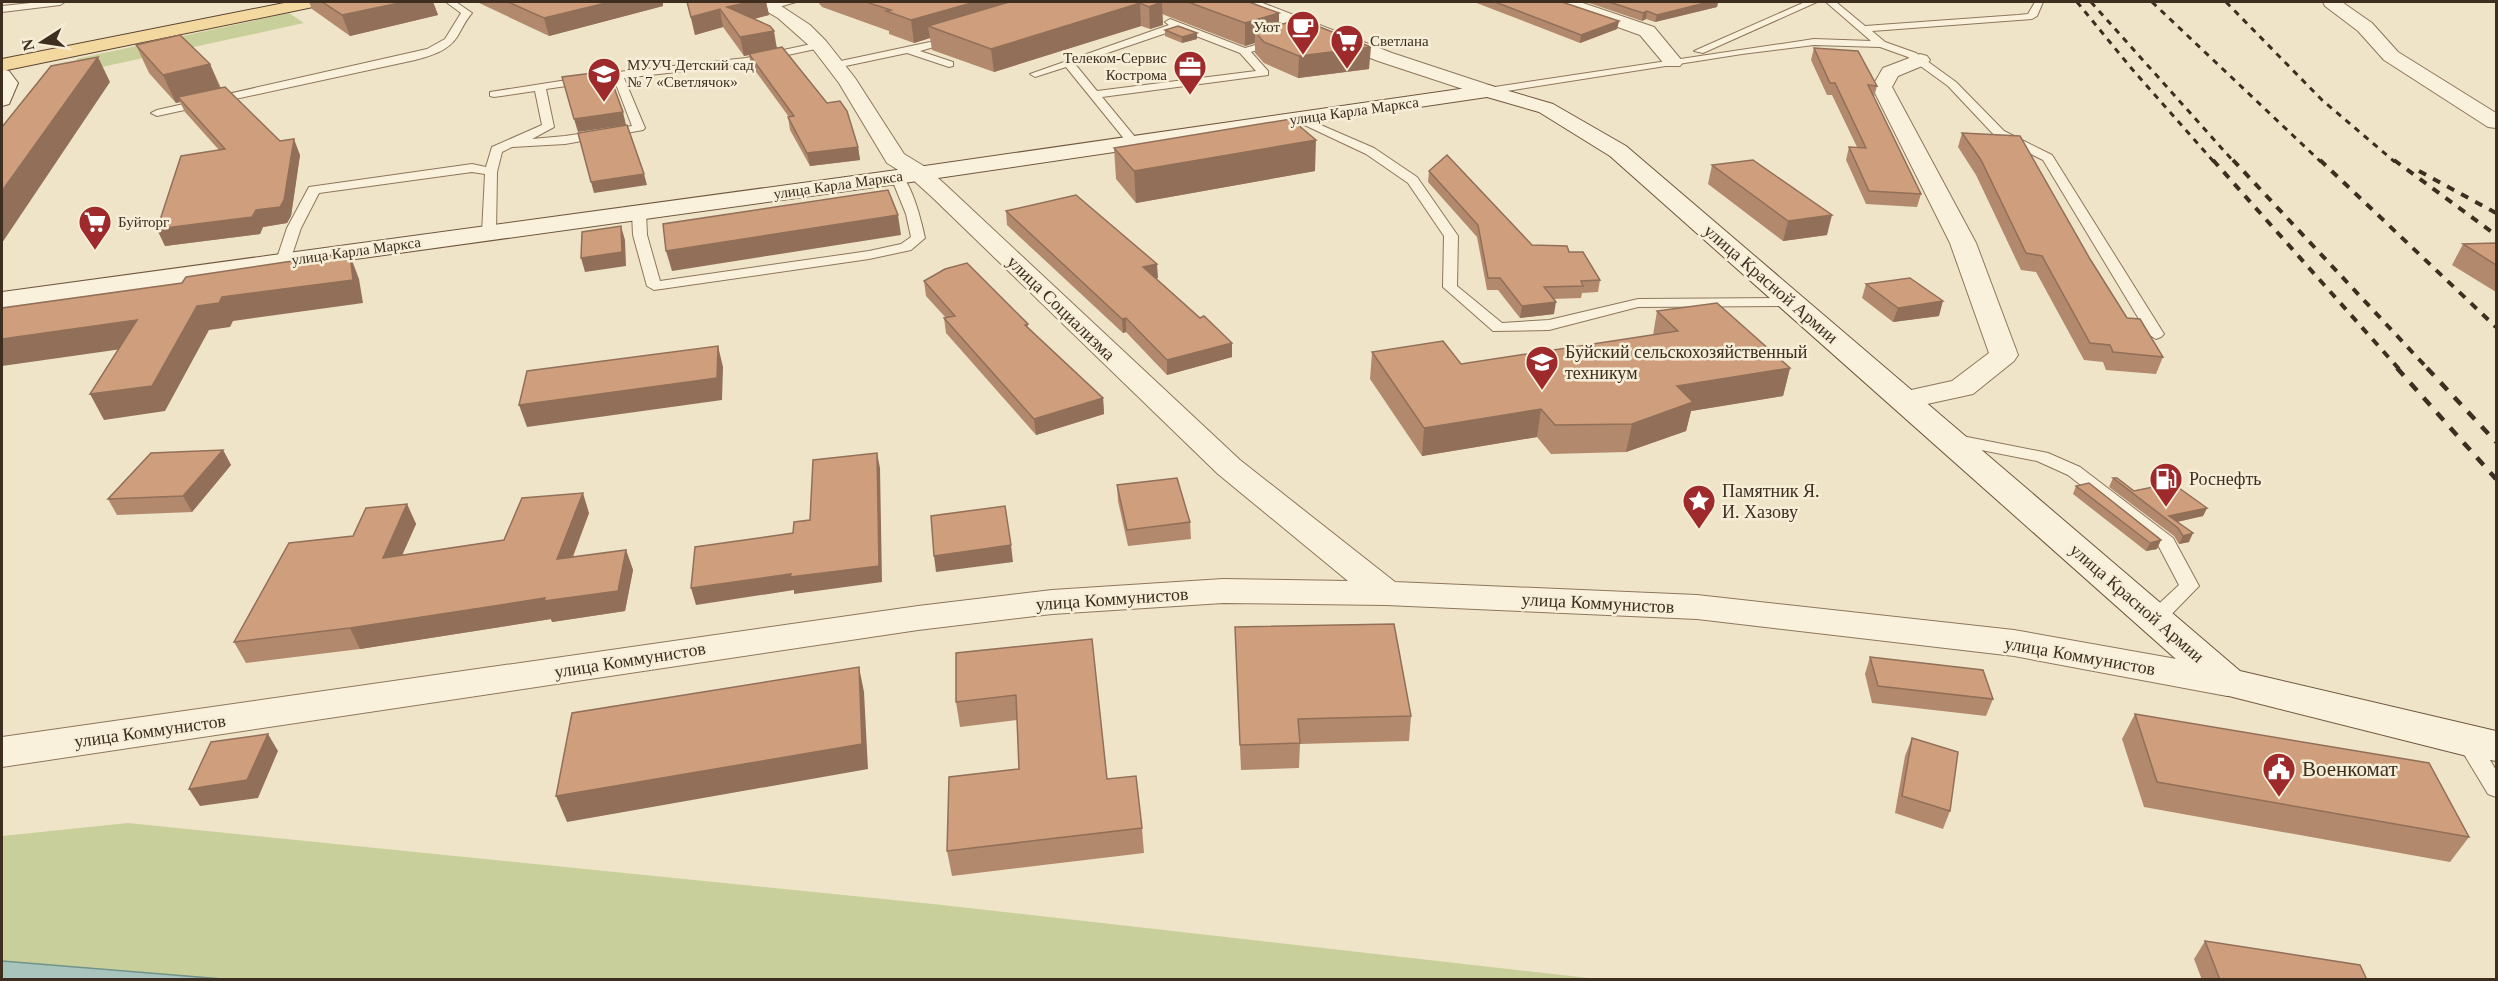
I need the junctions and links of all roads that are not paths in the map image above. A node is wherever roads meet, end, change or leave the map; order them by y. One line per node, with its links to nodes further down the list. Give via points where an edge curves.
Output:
1 (60, 2): 11 (lane)
2 (313, 2): 26 (main road)
3 (450, 2): 35 (lane, via 467,13 457,21 445,46 435,50)
4 (1245, 2): 31 (street, улица Красной Армии, via 1385,57)
5 (1565, 2): 23 (street, via 1647,31)
6 (1812, 2): 23 (lane, улица Карла Маркса)
7 (1831, 2): 15 (lane)
8 (2038, 2): 15 (lane, via 2032,16)
9 (2331, 2): 37 (street, via 2365,27 2391,56)
10 (776, 3): 21 (street, улица Социализма)
11 (37, 4): 12 (lane)
12 (2, 9)
13 (1159, 17): 14 (lane)
14 (1179, 25): 20 (lane); 24 (lane)
15 (1863, 29): 18 (lane)
16 (965, 34): 19 (lane)
17 (1290, 38): 20 (lane)
18 (1881, 44): 22 (lane); 23 (lane, улица Карла Маркса, via 1814,42)
19 (907, 50): 21 (lane); 25 (lane)
20 (1244, 51): 33 (lane, via 1264,73)
21 (829, 55): 29 (lane); 41 (street, улица Социализма)
22 (1920, 60): 47 (lane, via 1952,84 2000,134 2048,158); 48 (street, via 1890,72 1882,87 1963,243 2004,355 1962,388)
23 (1673, 62): 31 (lane, улица Карла Маркса)
24 (1069, 63): 27 (lane); 33 (lane)
25 (949, 64)
26 (2, 65)
27 (1035, 74)
28 (2, 75): 34 (street, via 8,83)
29 (618, 75): 30 (lane); 39 (lane, via 639,128 565,140)
30 (540, 87): 32 (lane); 39 (lane, via 548,128)
31 (1488, 91): 36 (street, улица Карла Маркса); 46 (street, улица Красной Армии, via 1546,108 1618,151)
32 (494, 94)
33 (1094, 95): 38 (lane)
34 (2, 100)
35 (157, 113)
36 (1300, 119): 38 (street, улица Карла Маркса); 46 (lane, via 1370,151 1413,180 1451,237 1450,287 1497,328 1549,326 1638,303)
37 (2496, 122)
38 (1134, 143): 41 (street, улица Карла Маркса)
39 (506, 144): 40 (lane, via 496,150)
40 (491, 172): 43 (lane); 44 (lane, via 472,168 314,190 294,228)
41 (908, 175): 42 (street, улица Карла Маркса); 42 (lane, via 918,238 906,247 654,286 640,235); 50 (street, улица Социализма, via 1229,467)
42 (639, 213): 43 (street, улица Карла Маркса)
43 (489, 233): 44 (street, улица Карла Маркса)
44 (283, 261): 45 (street, улица Карла Маркса)
45 (2, 300)
46 (1792, 303): 48 (street, улица Красной Армии)
47 (2156, 334)
48 (1904, 400): 49 (street, улица Красной Армии)
49 (1948, 439): 51 (street, улица Красной Армии); 51 (lane, via 2042,457 2074,471 2166,542 2189,586)
50 (1386, 593): 52 (street, улица Коммунистов, via 1697,607 2014,643); 54 (street, улица Коммунистов, via 1223,591 1053,602 725,645)
51 (2155, 619): 52 (street, улица Красной Армии)
52 (2227, 682): 53 (street, улица Коммунистов)
53 (2482, 744): 55 (lane)
54 (2, 752)
55 (2496, 788)

